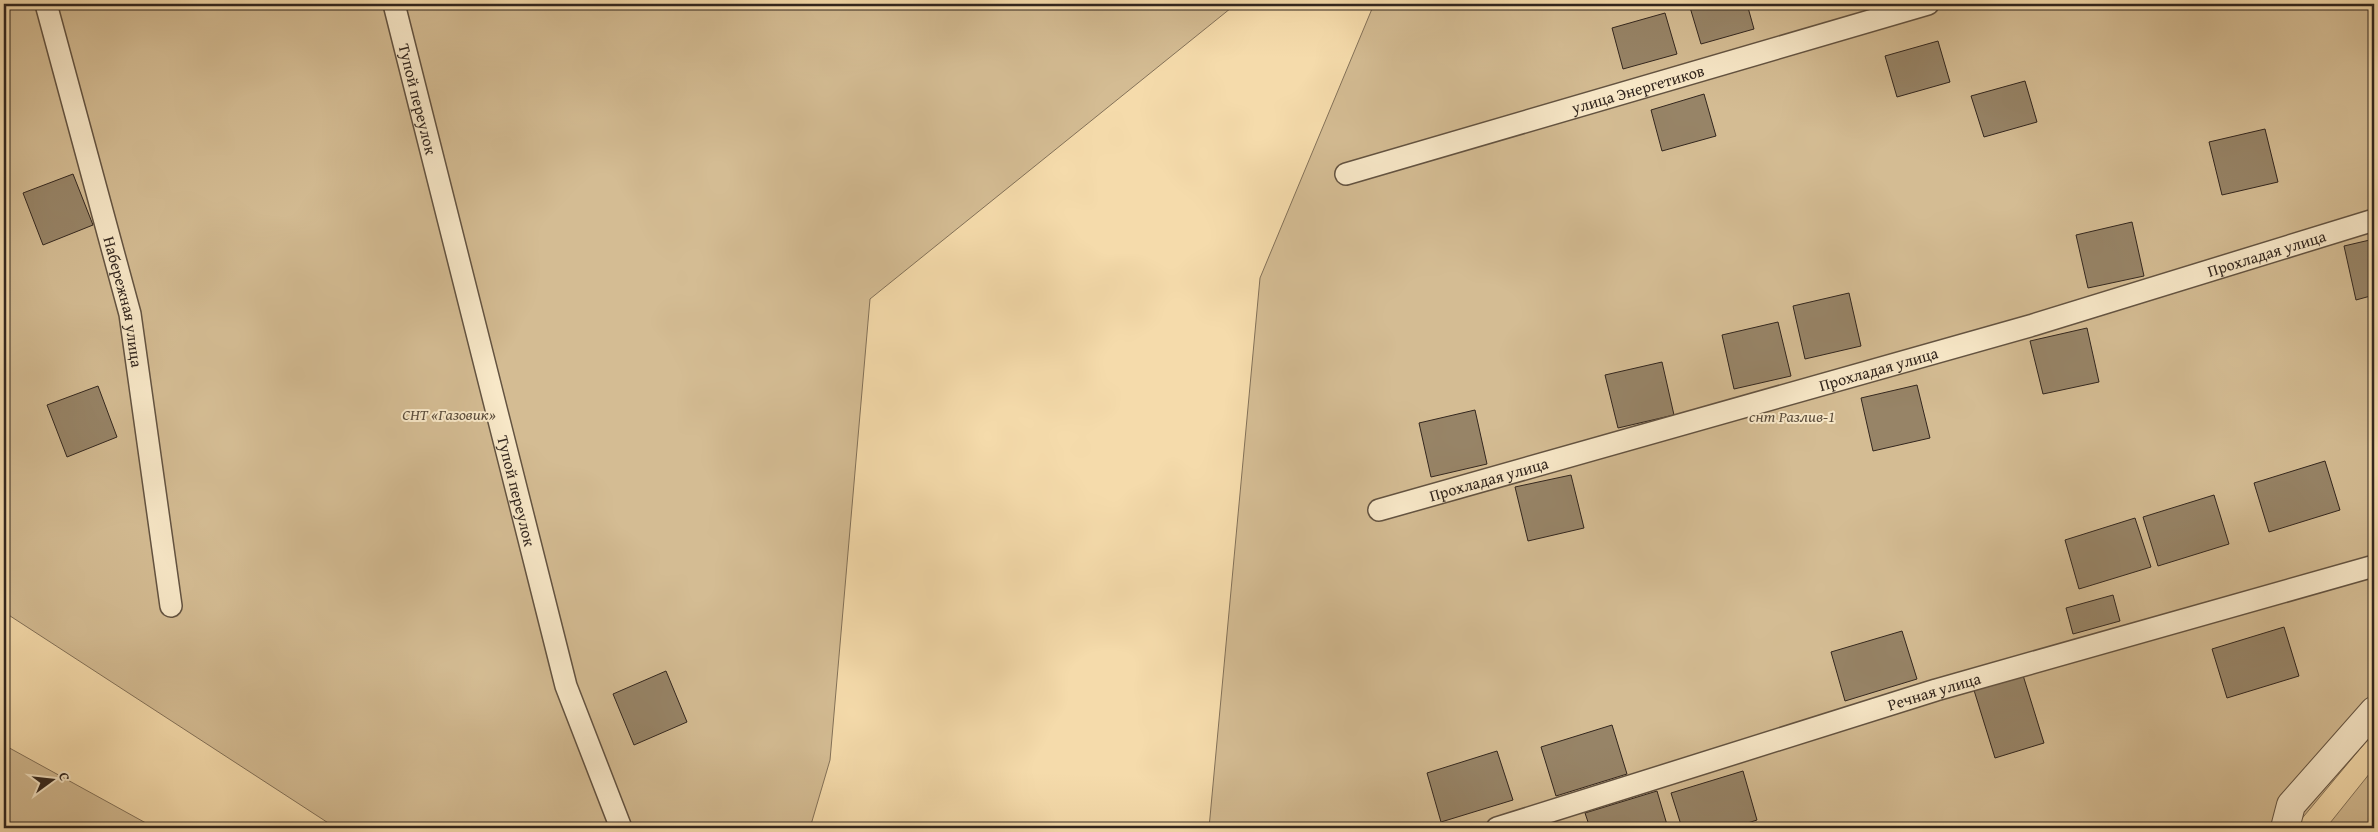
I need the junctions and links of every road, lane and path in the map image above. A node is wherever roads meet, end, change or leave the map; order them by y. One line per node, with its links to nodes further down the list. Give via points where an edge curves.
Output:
1 (46, 4): 8 (lane, Набережная улица, via 130,314)
2 (394, 4): 10 (lane, Тупой переулок, via 566,686)
3 (1928, 4): 4 (lane, улица Энергетиков)
4 (1346, 174)
5 (2374, 220): 6 (lane, Прохладая улица, via 2033,325)
6 (1379, 510)
7 (2374, 566): 11 (lane, Речная улица, via 1936,690)
8 (172, 606)
9 (2374, 711): 12 (street, via 2291,806)
10 (621, 828)
11 (1497, 828)
12 (2284, 828)

